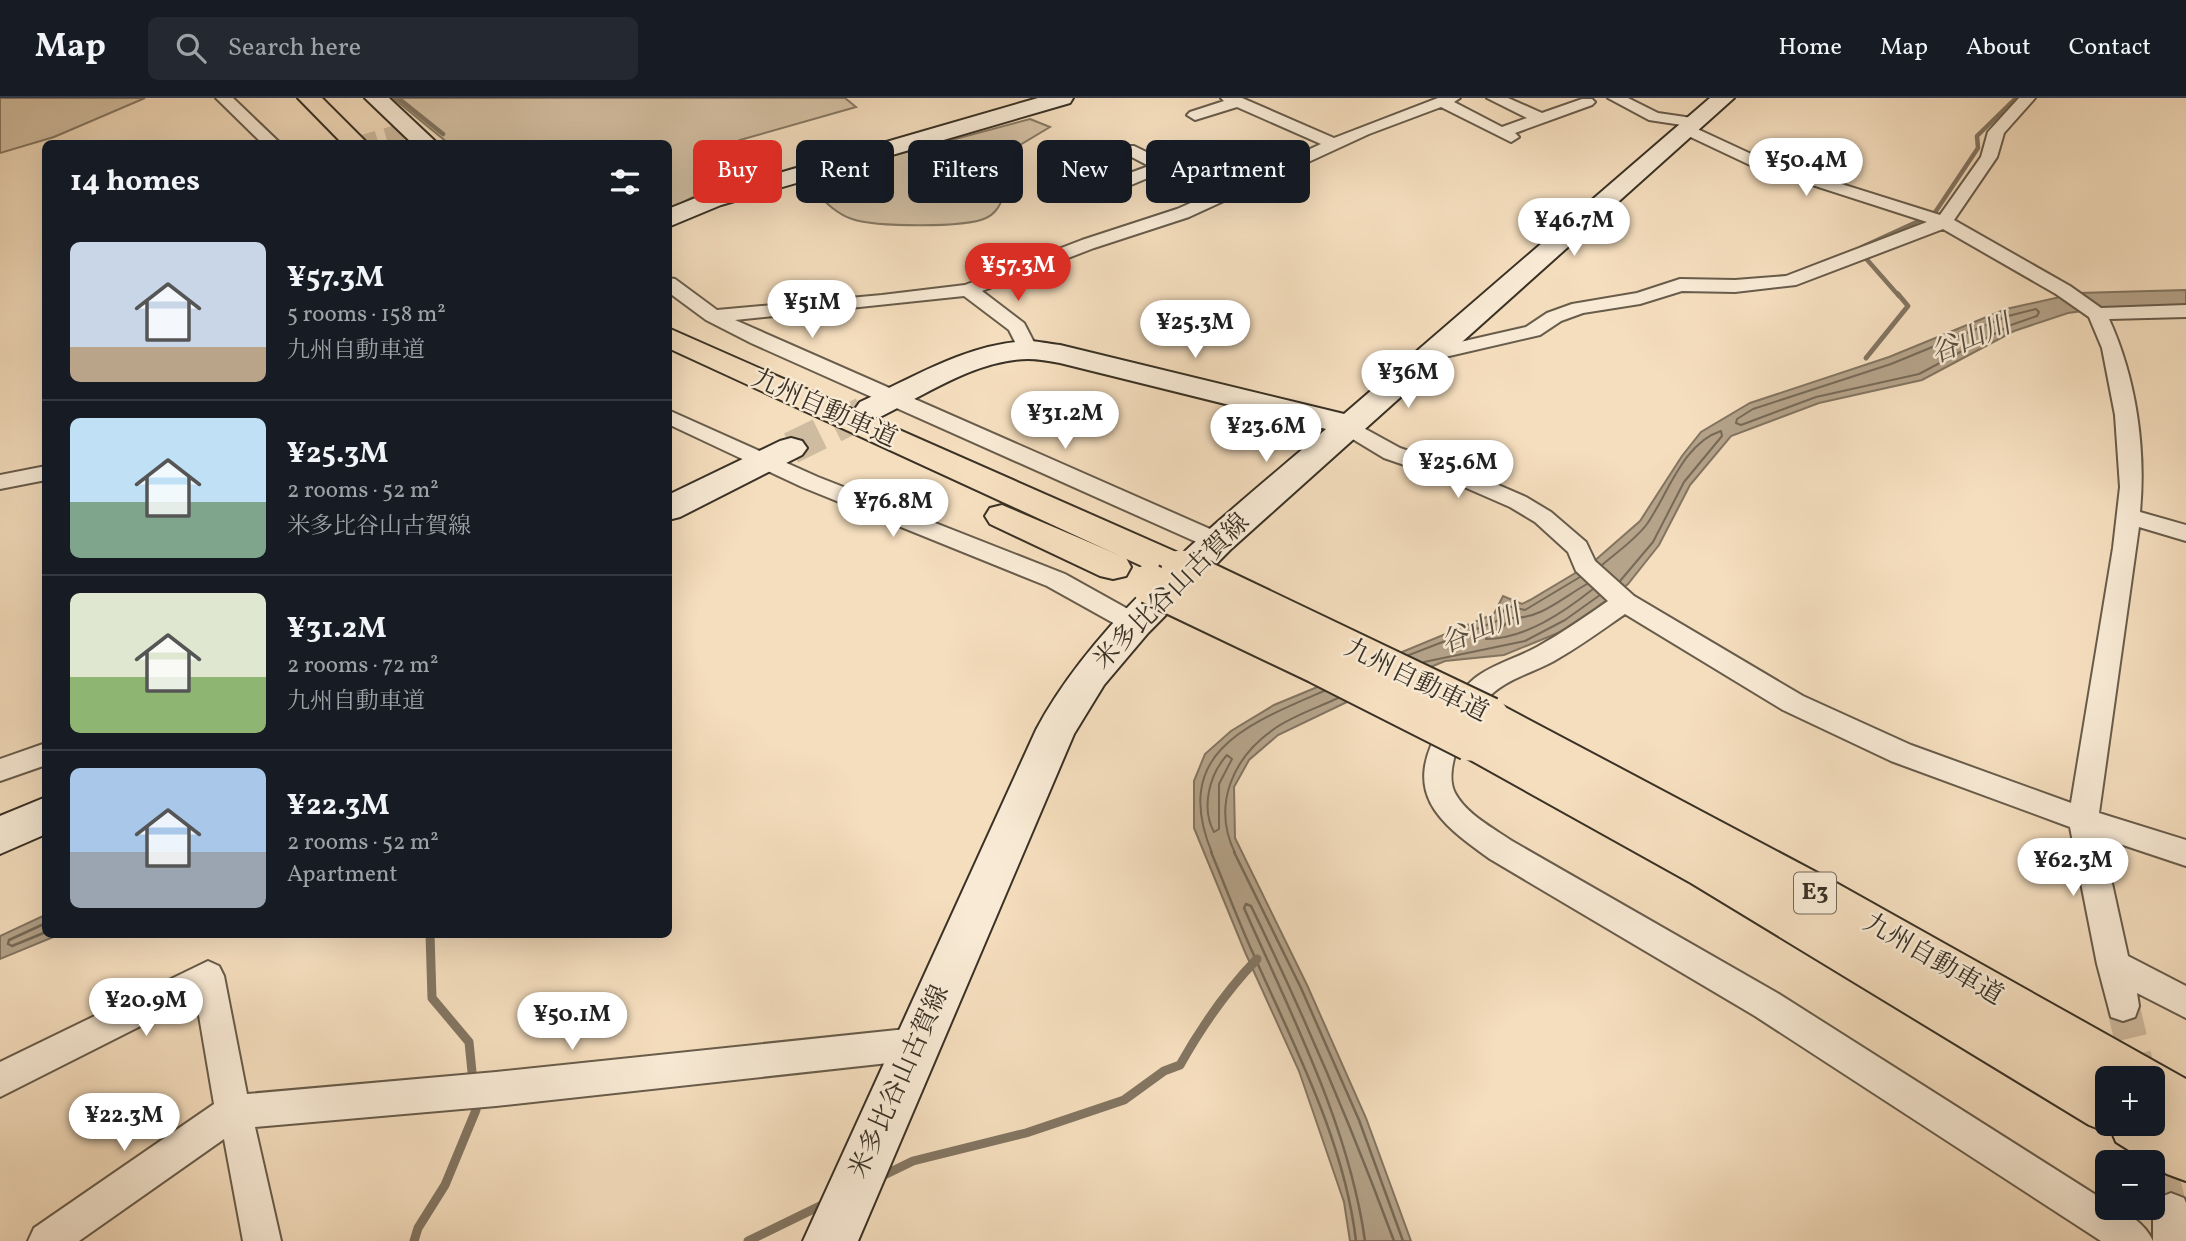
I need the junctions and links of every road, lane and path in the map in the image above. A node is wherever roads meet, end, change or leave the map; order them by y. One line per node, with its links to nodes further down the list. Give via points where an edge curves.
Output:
1 (224, 98): 16 (street)
2 (309, 98): 18 (highway)
3 (376, 98): 19 (main road)
4 (1062, 98): 23 (main road, via 776,180)
5 (1495, 98): 14 (street)
6 (1616, 98): 15 (street, via 1654,117)
7 (1723, 98): 15 (main road, 米多比谷山古賀線)
8 (2027, 98): 24 (street, via 1996,132 1989,158)
9 (1233, 100): 13 (street); 20 (street)
10 (1447, 100): 14 (street, via 1507,134); 20 (street)
11 (1588, 103): 14 (street)
12 (289, 109): 17 (highway)
13 (1195, 116)
14 (1541, 118)
15 (1690, 125): 24 (street, via 1756,162); 32 (main road, 米多比谷山古賀線)
16 (269, 140)
17 (322, 140)
18 (353, 140)
19 (423, 140)
20 (1336, 145): 21 (street)
21 (1310, 157)
22 (1207, 203): 26 (street)
23 (672, 217)
24 (1944, 222): 28 (street); 32 (street, via 1789,281 1679,285 1640,298 1578,308 1533,331)
25 (672, 286): 29 (street)
26 (968, 290): 29 (street); 31 (street, via 1017,327)
27 (2186, 311): 28 (street)
28 (2097, 314): 41 (street, via 2112,348 2126,415 2131,486)
29 (713, 316): 34 (street)
30 (672, 339): 44 (highway, 九州自動車道 / E3)
31 (1028, 350): 34 (main road, via 972,363); 36 (main road, via 1060,354)
32 (1432, 354): 36 (main road, 米多比谷山古賀線)
33 (672, 363): 44 (highway, 九州自動車道 / E3, via 905,473)
34 (883, 404): 43 (street)
35 (672, 417): 37 (street)
36 (1349, 427): 43 (main road, 米多比谷山古賀線); 45 (street, via 1392,453 1456,475 1543,517 1578,548 1585,565)
37 (778, 455): 40 (main road); 46 (street, via 1056,580)
38 (42, 474): 39 (street)
39 (1, 481)
40 (672, 507)
41 (2128, 516): 42 (street); 51 (street)
42 (2186, 533)
43 (1218, 542): 46 (main road, 米多比谷山古賀線)
44 (1160, 574): 47 (highway, 九州自動車道 / E3, bridge, via 1318,664)
45 (1623, 600): 51 (street, via 1793,703 1901,753); 69 (street, via 1546,654 1482,687 1443,744 1435,778 1451,810 1501,850 1767,1005)
46 (1135, 624): 57 (main road, 米多比谷山古賀線, via 1090,675 1056,730)
47 (1479, 729): 58 (highway, 九州自動車道 / E3, via 1715,836); 61 (highway, 九州自動車道 / E3)
48 (42, 755): 49 (street)
49 (0, 770)
50 (42, 816): 52 (main road)
51 (2082, 820): 53 (street); 54 (street)
52 (0, 836)
53 (2186, 853)
54 (2113, 964): 55 (street); 56 (street)
55 (2186, 1003)
56 (2123, 1006)
57 (916, 1044): 63 (street); 68 (main road, 米多比谷山古賀線)
58 (2116, 1066)
59 (0, 1080): 63 (street, via 208,976)
60 (2165, 1095): 62 (highway)
61 (2095, 1100)
62 (2186, 1107)
63 (233, 1112): 66 (street); 67 (street)
64 (2154, 1136): 65 (highway)
65 (2186, 1155)
66 (47, 1241)
67 (262, 1241)
68 (830, 1241)
69 (2134, 1241)

